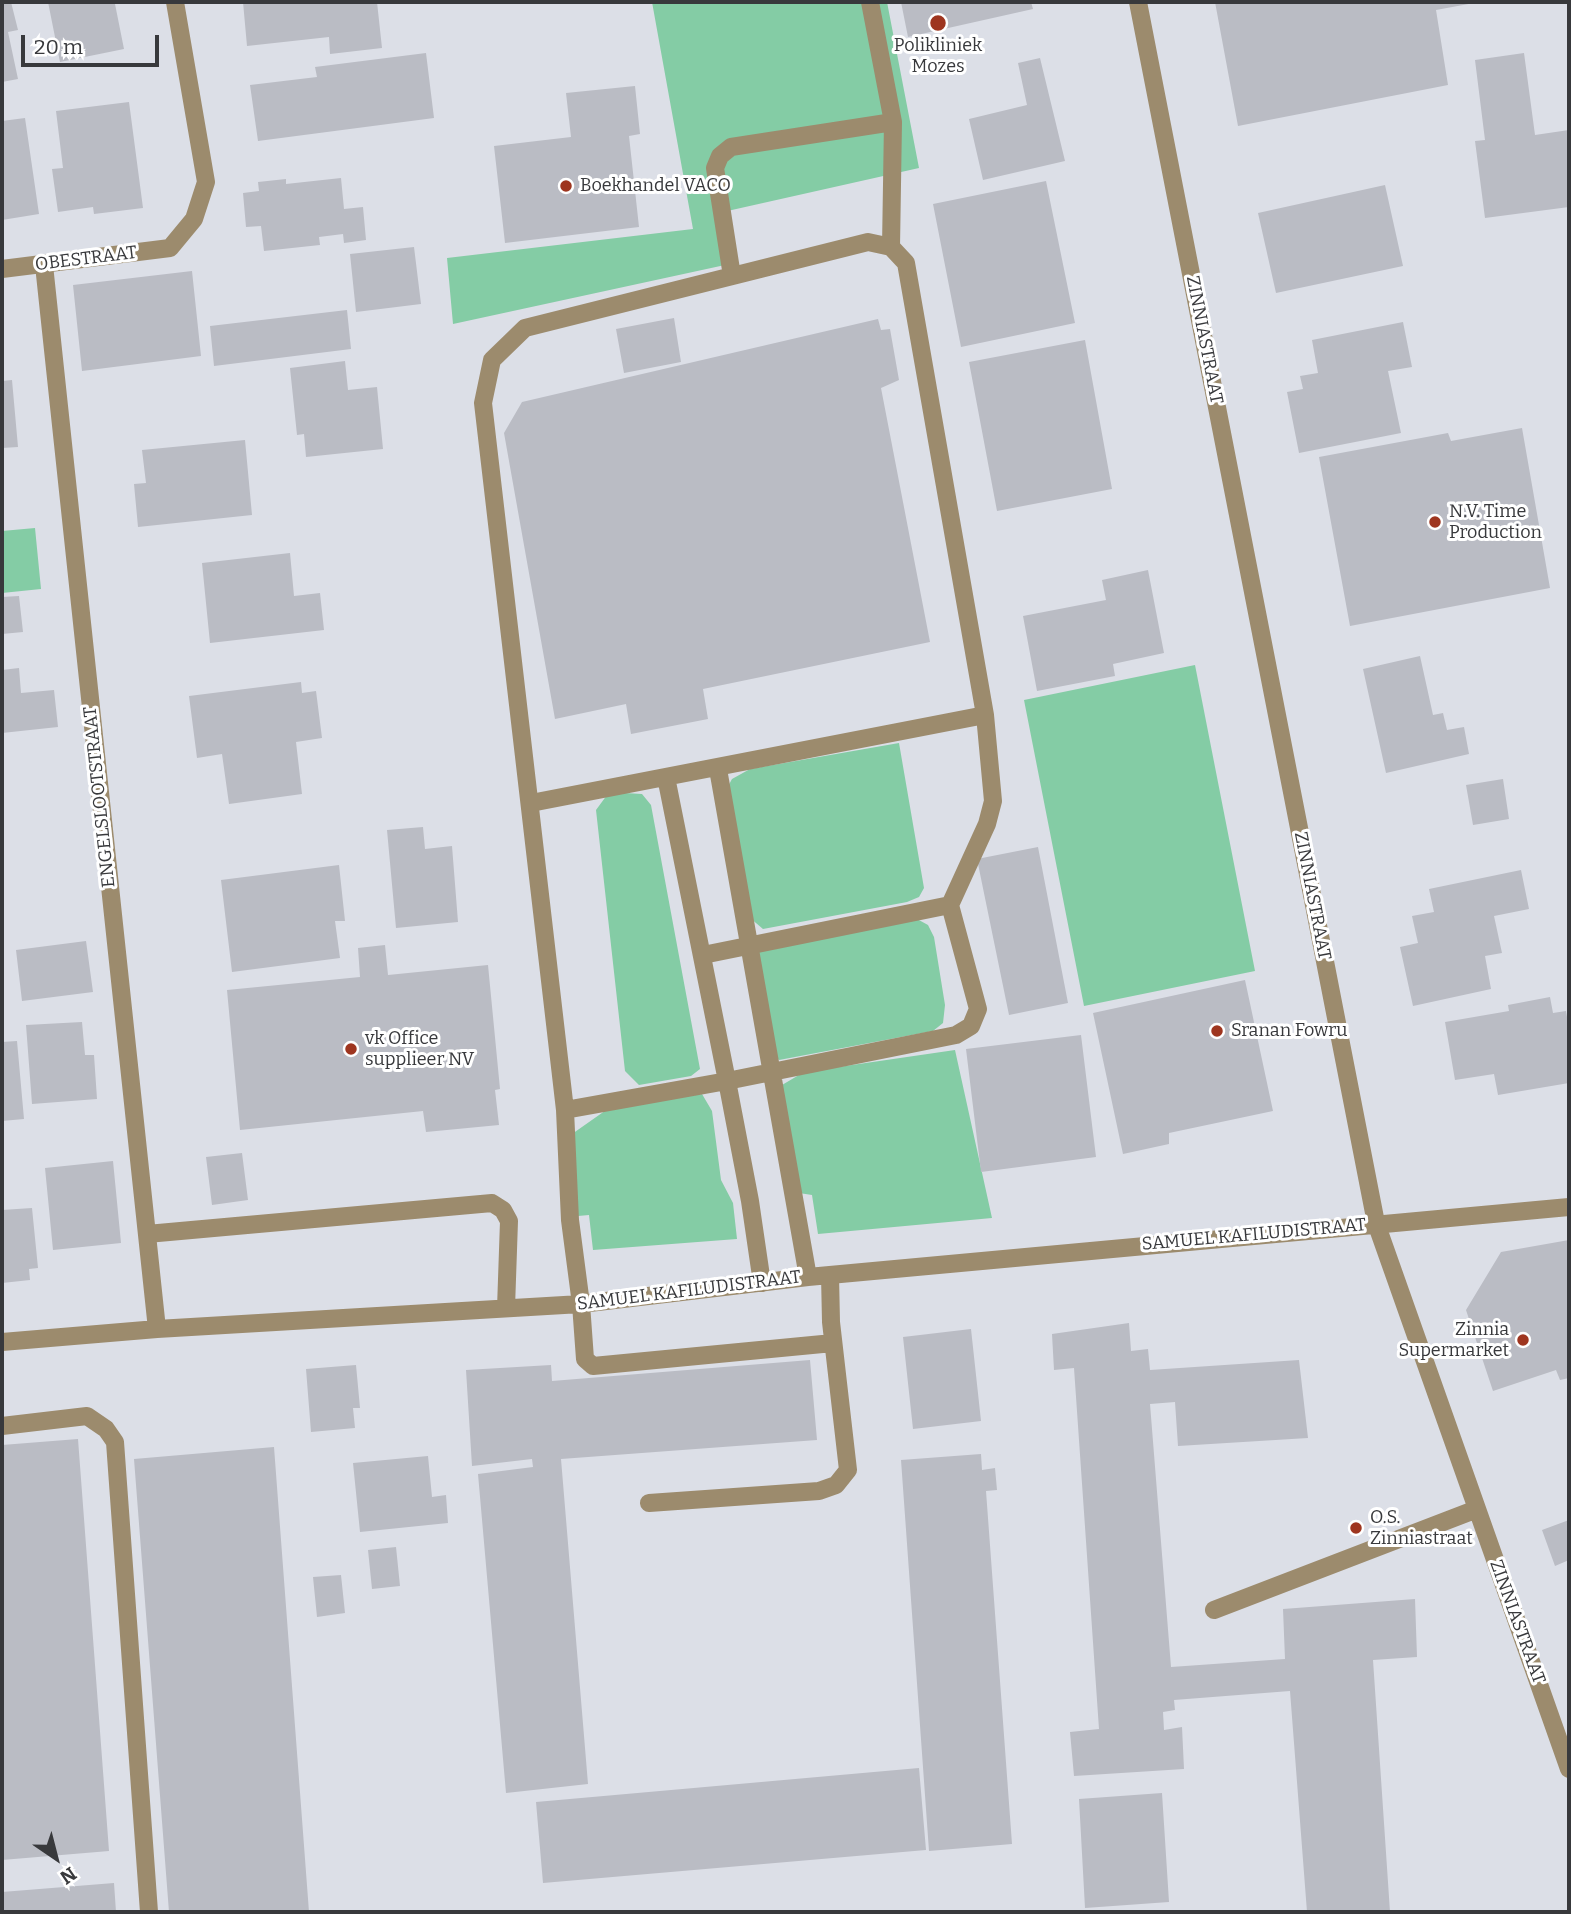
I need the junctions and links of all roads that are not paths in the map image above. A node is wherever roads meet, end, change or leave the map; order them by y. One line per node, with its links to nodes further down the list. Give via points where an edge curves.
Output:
1 (175, 2): 6 (street, OBESTRAAT, via 206,182 194,219 170,248)
2 (870, 2): 4 (street)
3 (1138, 2): 20 (street, ZINNIASTRAAT)
4 (893, 122): 5 (street); 8 (street, via 731,146 720,156 715,168)
5 (891, 247): 8 (street, via 868,242); 9 (street, via 906,263)
6 (44, 265): 7 (street, OBESTRAAT); 21 (street, ENGELSLOOTSTRAAT)
7 (2, 269)
8 (732, 276): 12 (street, via 525,328 492,360 483,403)
9 (985, 715): 10 (street); 13 (street, via 993,801)
10 (718, 769): 11 (street); 14 (street)
11 (666, 777): 12 (street); 15 (street)
12 (531, 803): 18 (street)
13 (950, 905): 14 (street); 16 (street, via 978,1009 971,1026 956,1035)
14 (749, 947): 15 (street); 16 (street)
15 (703, 956): 17 (street)
16 (772, 1071): 17 (street); 23 (street)
17 (727, 1081): 18 (street); 24 (street)
18 (565, 1110): 25 (street, via 570,1220)
19 (1569, 1207): 20 (street, SAMUEL KAFILUDISTRAAT)
20 (1376, 1223): 22 (street, SAMUEL KAFILUDISTRAAT); 32 (street, ZINNIASTRAAT)
21 (147, 1234): 26 (street, via 492,1203 509,1221); 27 (street, ENGELSLOOTSTRAAT)
22 (830, 1275): 23 (street, SAMUEL KAFILUDISTRAAT); 29 (street)
23 (808, 1277): 24 (street, SAMUEL KAFILUDISTRAAT)
24 (762, 1283): 25 (street, SAMUEL KAFILUDISTRAAT)
25 (581, 1304): 26 (street, SAMUEL KAFILUDISTRAAT); 29 (street, via 585,1359 593,1366)
26 (506, 1308): 27 (street, SAMUEL KAFILUDISTRAAT)
27 (157, 1329): 28 (street, SAMUEL KAFILUDISTRAAT)
28 (2, 1342)
29 (833, 1343): 31 (street, via 848,1470 836,1485 819,1491)
30 (2, 1426): 35 (street, via 87,1416 116,1442)
31 (649, 1503)
32 (1477, 1509): 33 (street); 34 (street, ZINNIASTRAAT)
33 (1214, 1610)
34 (1569, 1769)
35 (149, 1912)

